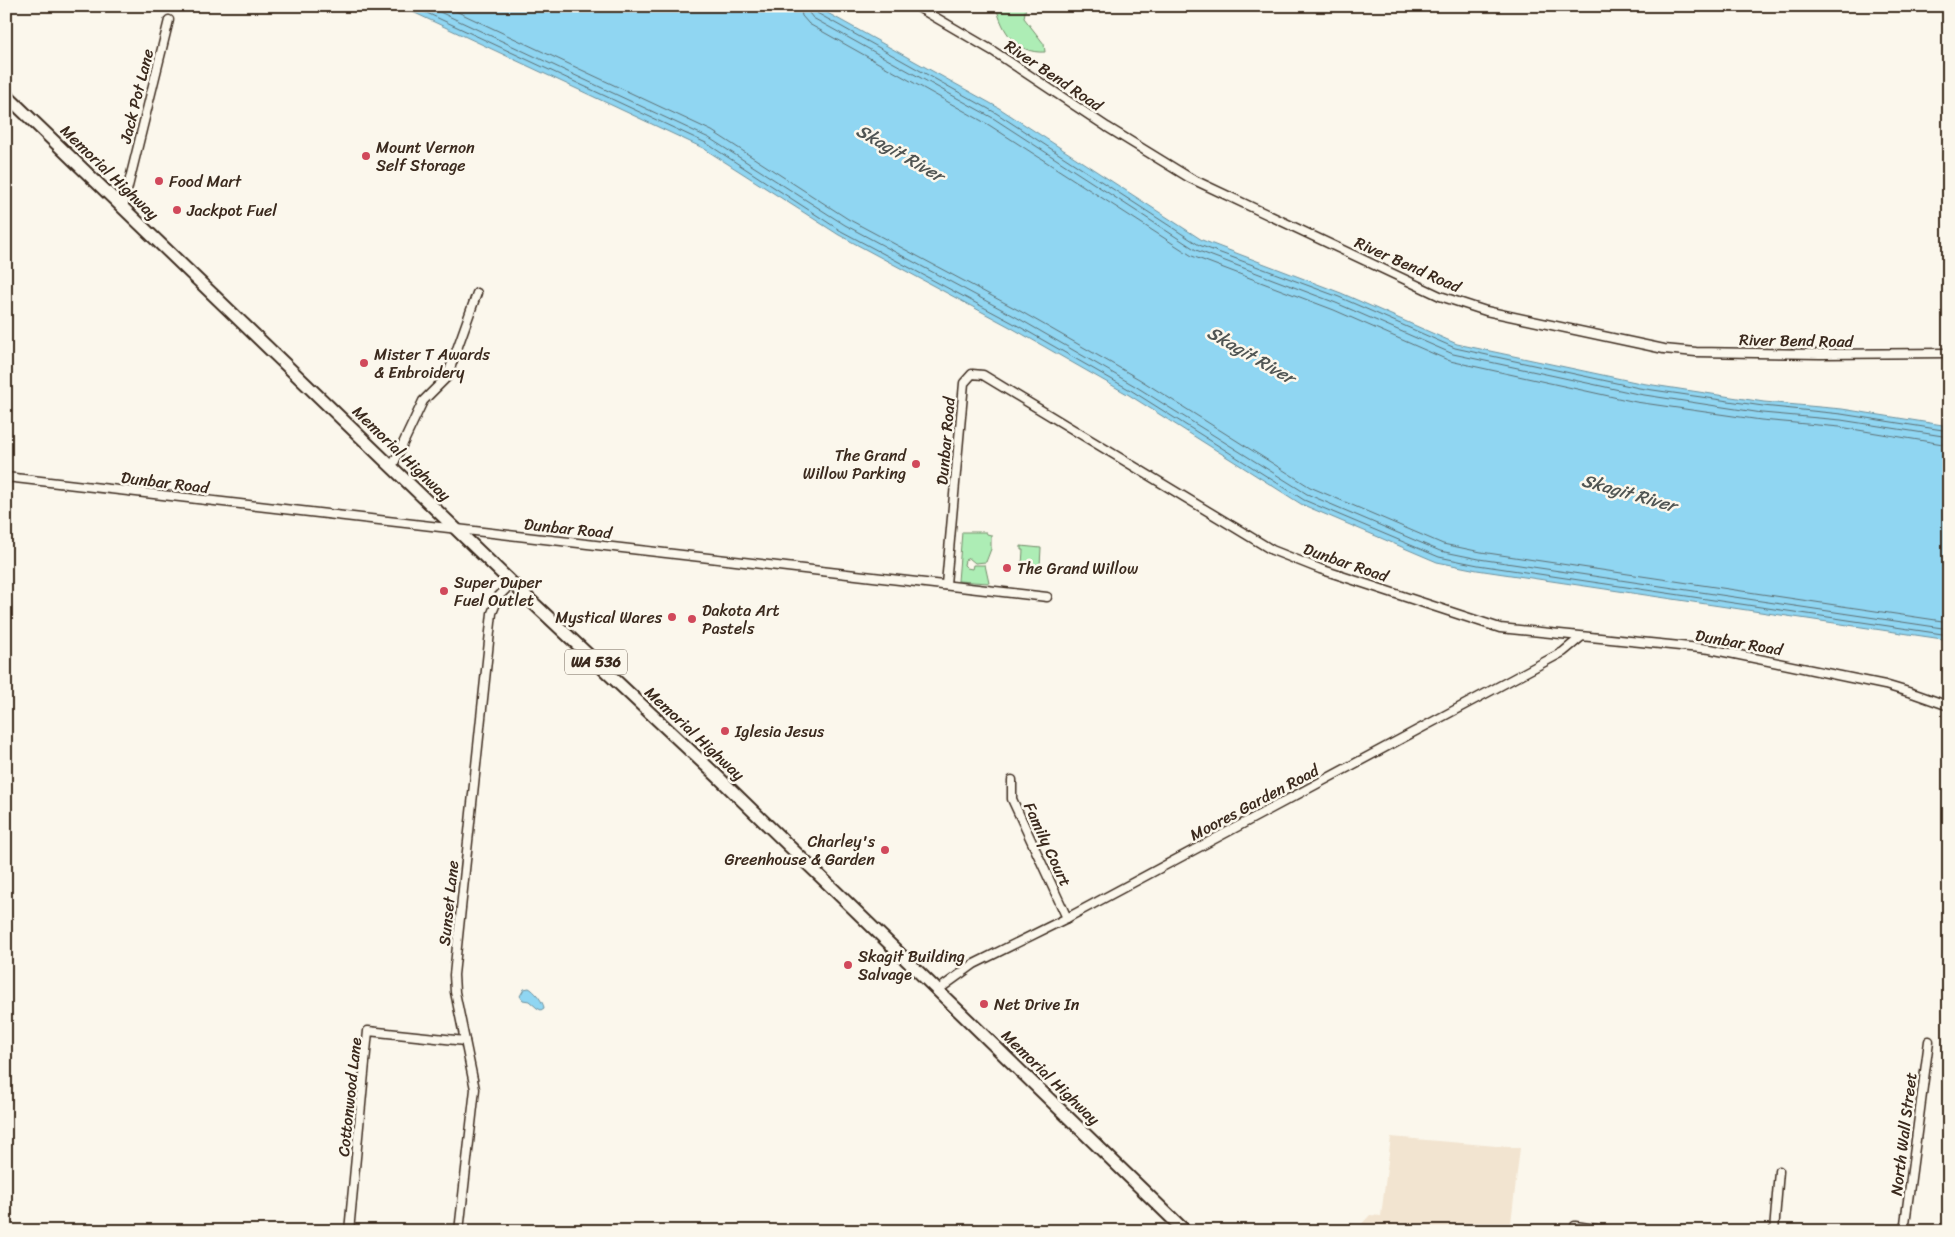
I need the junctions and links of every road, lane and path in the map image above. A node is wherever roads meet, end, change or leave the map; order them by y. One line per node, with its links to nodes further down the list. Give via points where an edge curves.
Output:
1 (916, 6): 6 (street, River Bend Road, via 993,51 1190,178 1440,296 1486,311 1664,349 1820,354)
2 (169, 20): 4 (street, Jack Pot Lane)
3 (6, 95): 4 (main road, Memorial Highway / WA 536)
4 (123, 207): 7 (main road, Memorial Highway / WA 536)
5 (477, 293): 7 (street, via 447,377 423,401)
6 (1949, 353)
7 (392, 467): 9 (main road, Memorial Highway / WA 536)
8 (6, 477): 9 (street, Dunbar Road)
9 (457, 529): 10 (main road, Memorial Highway / WA 536); 11 (street, Dunbar Road)
10 (512, 583): 17 (main road, Memorial Highway / WA 536); 18 (street, Sunset Lane, via 499,596 492,613 454,975)
11 (946, 584): 12 (street); 13 (street, Dunbar Road, via 964,383 972,374 983,375 1272,550 1500,628)
12 (1047, 597)
13 (1581, 638): 14 (street, Dunbar Road, via 1710,649 1884,685); 16 (street, Moores Garden Road, via 1563,652)
14 (1949, 706)
15 (1012, 780): 16 (street, Family Court, via 1012,798)
16 (1067, 918): 17 (street, Moores Garden Road, via 974,964)
17 (938, 990): 24 (main road, Memorial Highway / WA 536)
18 (465, 1040): 22 (street, Cottonwood Lane, via 368,1031); 23 (street, Sunset Lane, via 475,1089)
19 (1929, 1041): 27 (street, North Wall Street)
20 (1779, 1171): 26 (street)
21 (1575, 1226): 25 (street)
22 (349, 1231)
23 (459, 1231)
24 (1185, 1231)
25 (1610, 1231)
26 (1774, 1231)
27 (1904, 1231)

